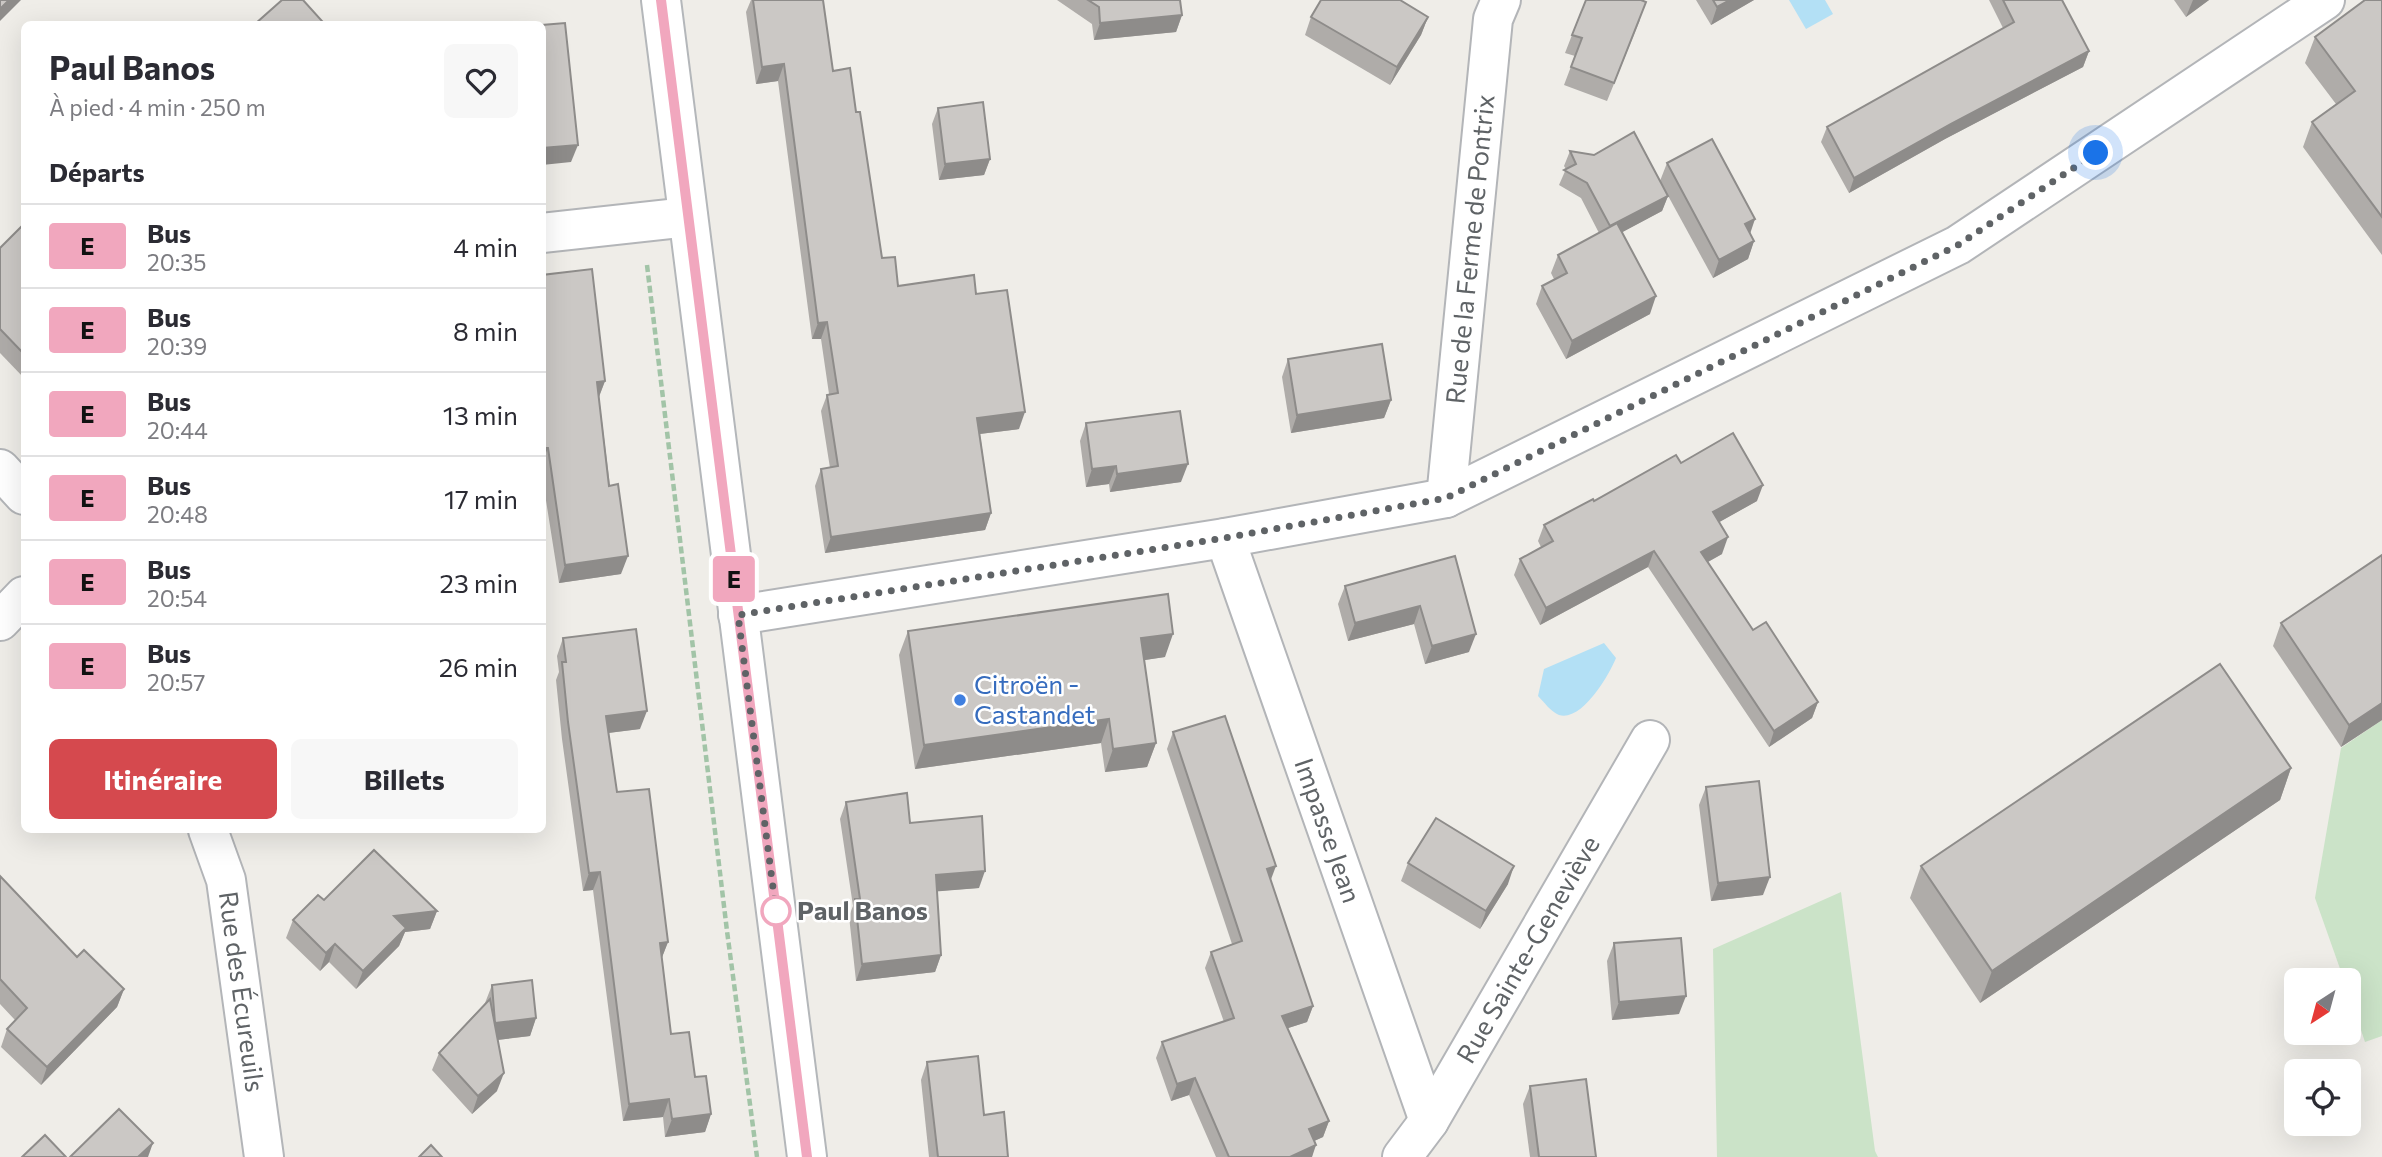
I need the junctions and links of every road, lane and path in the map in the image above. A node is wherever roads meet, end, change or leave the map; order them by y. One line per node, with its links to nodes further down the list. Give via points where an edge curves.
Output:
1 (661, 0): 4 (street)
2 (1500, 0): 9 (street, Rue de la Ferme de Pontrix, via 1493,19)
3 (2325, 0): 9 (street, via 1958,245)
4 (688, 217): 5 (street); 12 (street)
5 (641, 221): 6 (street); 18 (path)
6 (546, 233)
7 (0, 469): 8 (street)
8 (21, 492)
9 (1446, 498): 10 (street)
10 (1225, 538): 12 (street); 16 (street, Impasse Jean)
11 (21, 599): 13 (street)
12 (738, 615): 19 (street)
13 (0, 621)
14 (1650, 740): 16 (street, Rue Sainte-Geneviève)
15 (209, 833): 17 (street, Rue des Écureuils, via 226,880)
16 (1429, 1121): 20 (street, Rue Sainte-Geneviève)
17 (264, 1157)
18 (757, 1157)
19 (807, 1157)
20 (1402, 1157)

